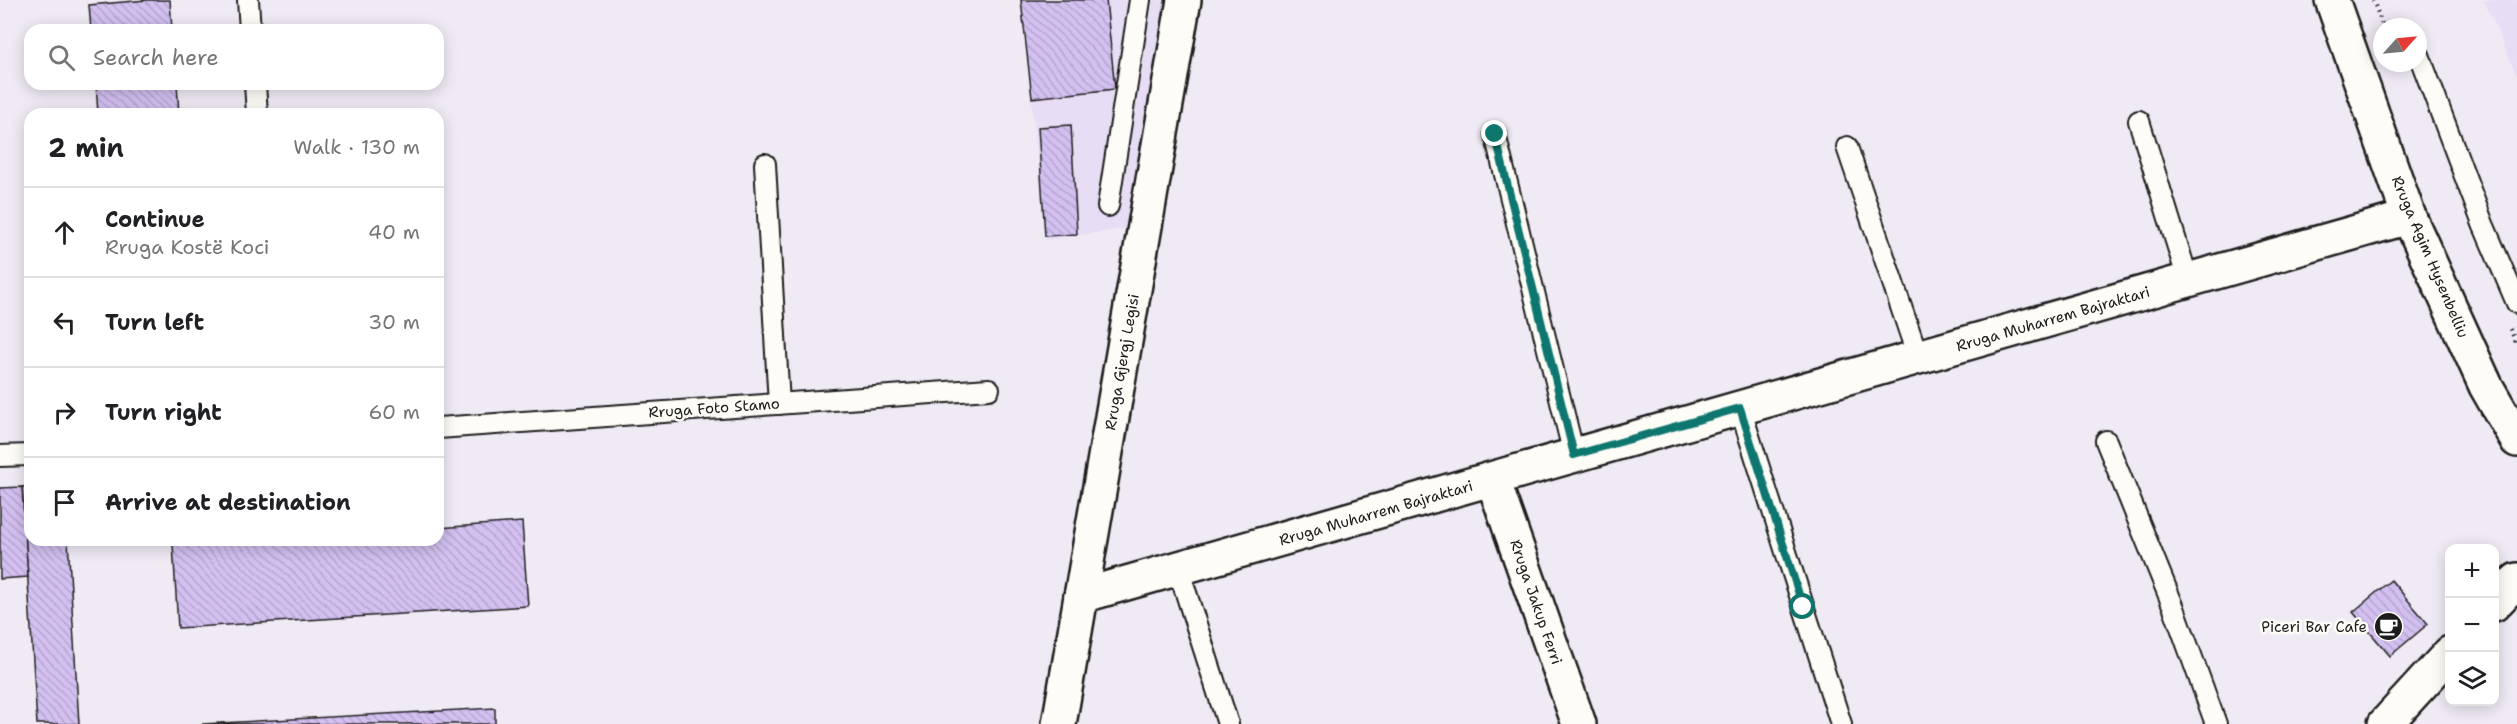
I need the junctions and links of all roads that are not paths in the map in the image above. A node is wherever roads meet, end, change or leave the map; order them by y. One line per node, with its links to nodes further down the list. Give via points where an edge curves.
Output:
1 (248, 0): 5 (lane)
2 (1140, 0): 13 (lane)
3 (1184, 0): 30 (street, Rruga Gjergj Legisi)
4 (2332, 0): 14 (street, Rruga Agim Hysenbelliu)
5 (250, 24)
6 (2425, 72): 16 (lane)
7 (255, 90): 8 (lane)
8 (257, 108)
9 (2139, 122): 15 (lane)
10 (1495, 134): 25 (lane)
11 (1847, 147): 17 (lane)
12 (765, 164): 19 (lane)
13 (1108, 206)
14 (2409, 217): 15 (street, Rruga Muharrem Bajraktari); 22 (street, Rruga Agim Hysenbelliu, via 2486,386)
15 (2188, 280): 17 (street, Rruga Muharrem Bajraktari)
16 (2517, 303)
17 (1918, 357): 20 (street, Rruga Muharrem Bajraktari)
18 (989, 389): 19 (lane, Rruga Foto Stamo)
19 (779, 404): 21 (lane, Rruga Foto Stamo)
20 (1740, 408): 25 (street, Rruga Muharrem Bajraktari); 36 (lane)
21 (444, 428)
22 (2517, 440)
23 (2106, 441): 37 (lane)
24 (24, 455): 26 (lane)
25 (1574, 455): 27 (street, Rruga Muharrem Bajraktari)
26 (0, 456)
27 (1493, 480): 28 (street, Rruga Muharrem Bajraktari); 35 (street, Rruga Jakup Ferri)
28 (1178, 568): 30 (street, Rruga Muharrem Bajraktari); 34 (lane)
29 (2517, 580): 31 (street)
30 (1081, 596): 33 (street, Rruga Gjergj Legisi)
31 (2499, 599)
32 (2445, 658): 38 (street)
33 (1059, 724)
34 (1228, 724)
35 (1579, 724)
36 (1841, 724)
37 (2216, 724)
38 (2385, 724)

